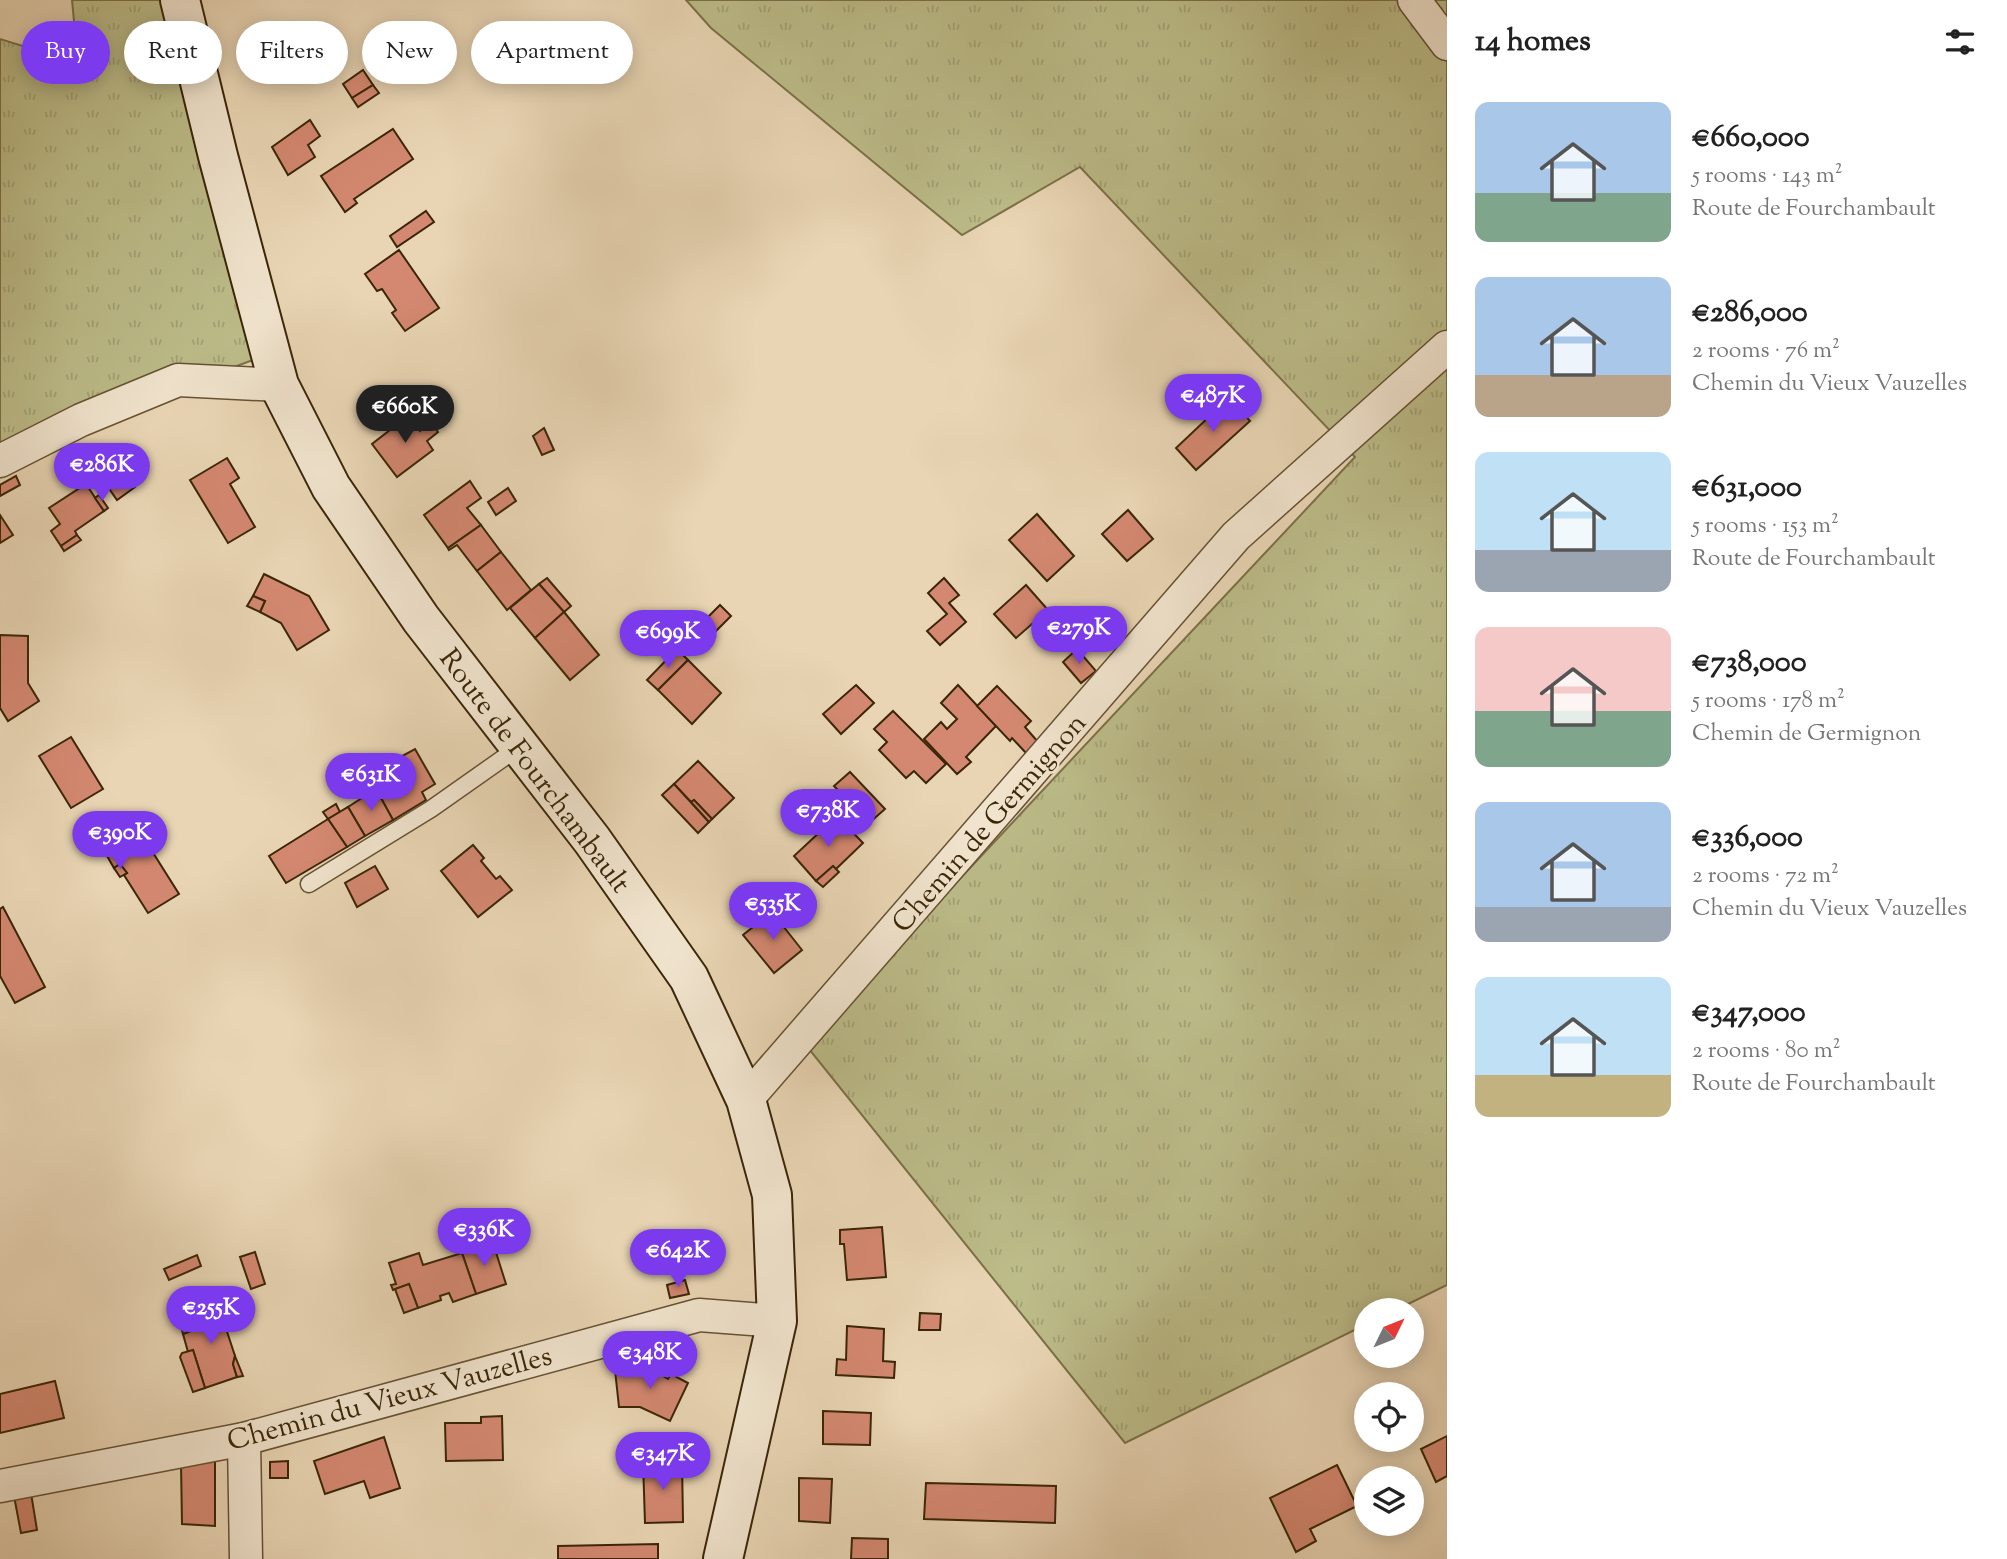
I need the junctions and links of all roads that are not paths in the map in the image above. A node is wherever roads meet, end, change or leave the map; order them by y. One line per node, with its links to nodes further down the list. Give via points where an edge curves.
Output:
1 (180, 0): 5 (main road, Route de Fourchambault)
2 (1414, 0): 3 (street)
3 (1447, 44)
4 (1447, 346): 9 (street, Chemin de Germignon, via 1236,536)
5 (279, 386): 6 (street, via 178,380 81,420); 7 (main road, Route de Fourchambault, via 331,487 421,619)
6 (0, 461)
7 (519, 747): 8 (lane, via 431,809); 9 (main road, Route de Fourchambault, via 690,978)
8 (309, 884)
9 (746, 1100): 10 (main road, Route de Fourchambault, via 772,1195)
10 (777, 1321): 11 (street, Chemin du Vieux Vauzelles, via 699,1315); 14 (main road, Route de Fourchambault)
11 (244, 1439): 12 (street, Chemin du Vieux Vauzelles); 13 (street)
12 (0, 1486)
13 (246, 1559)
14 (723, 1559)

